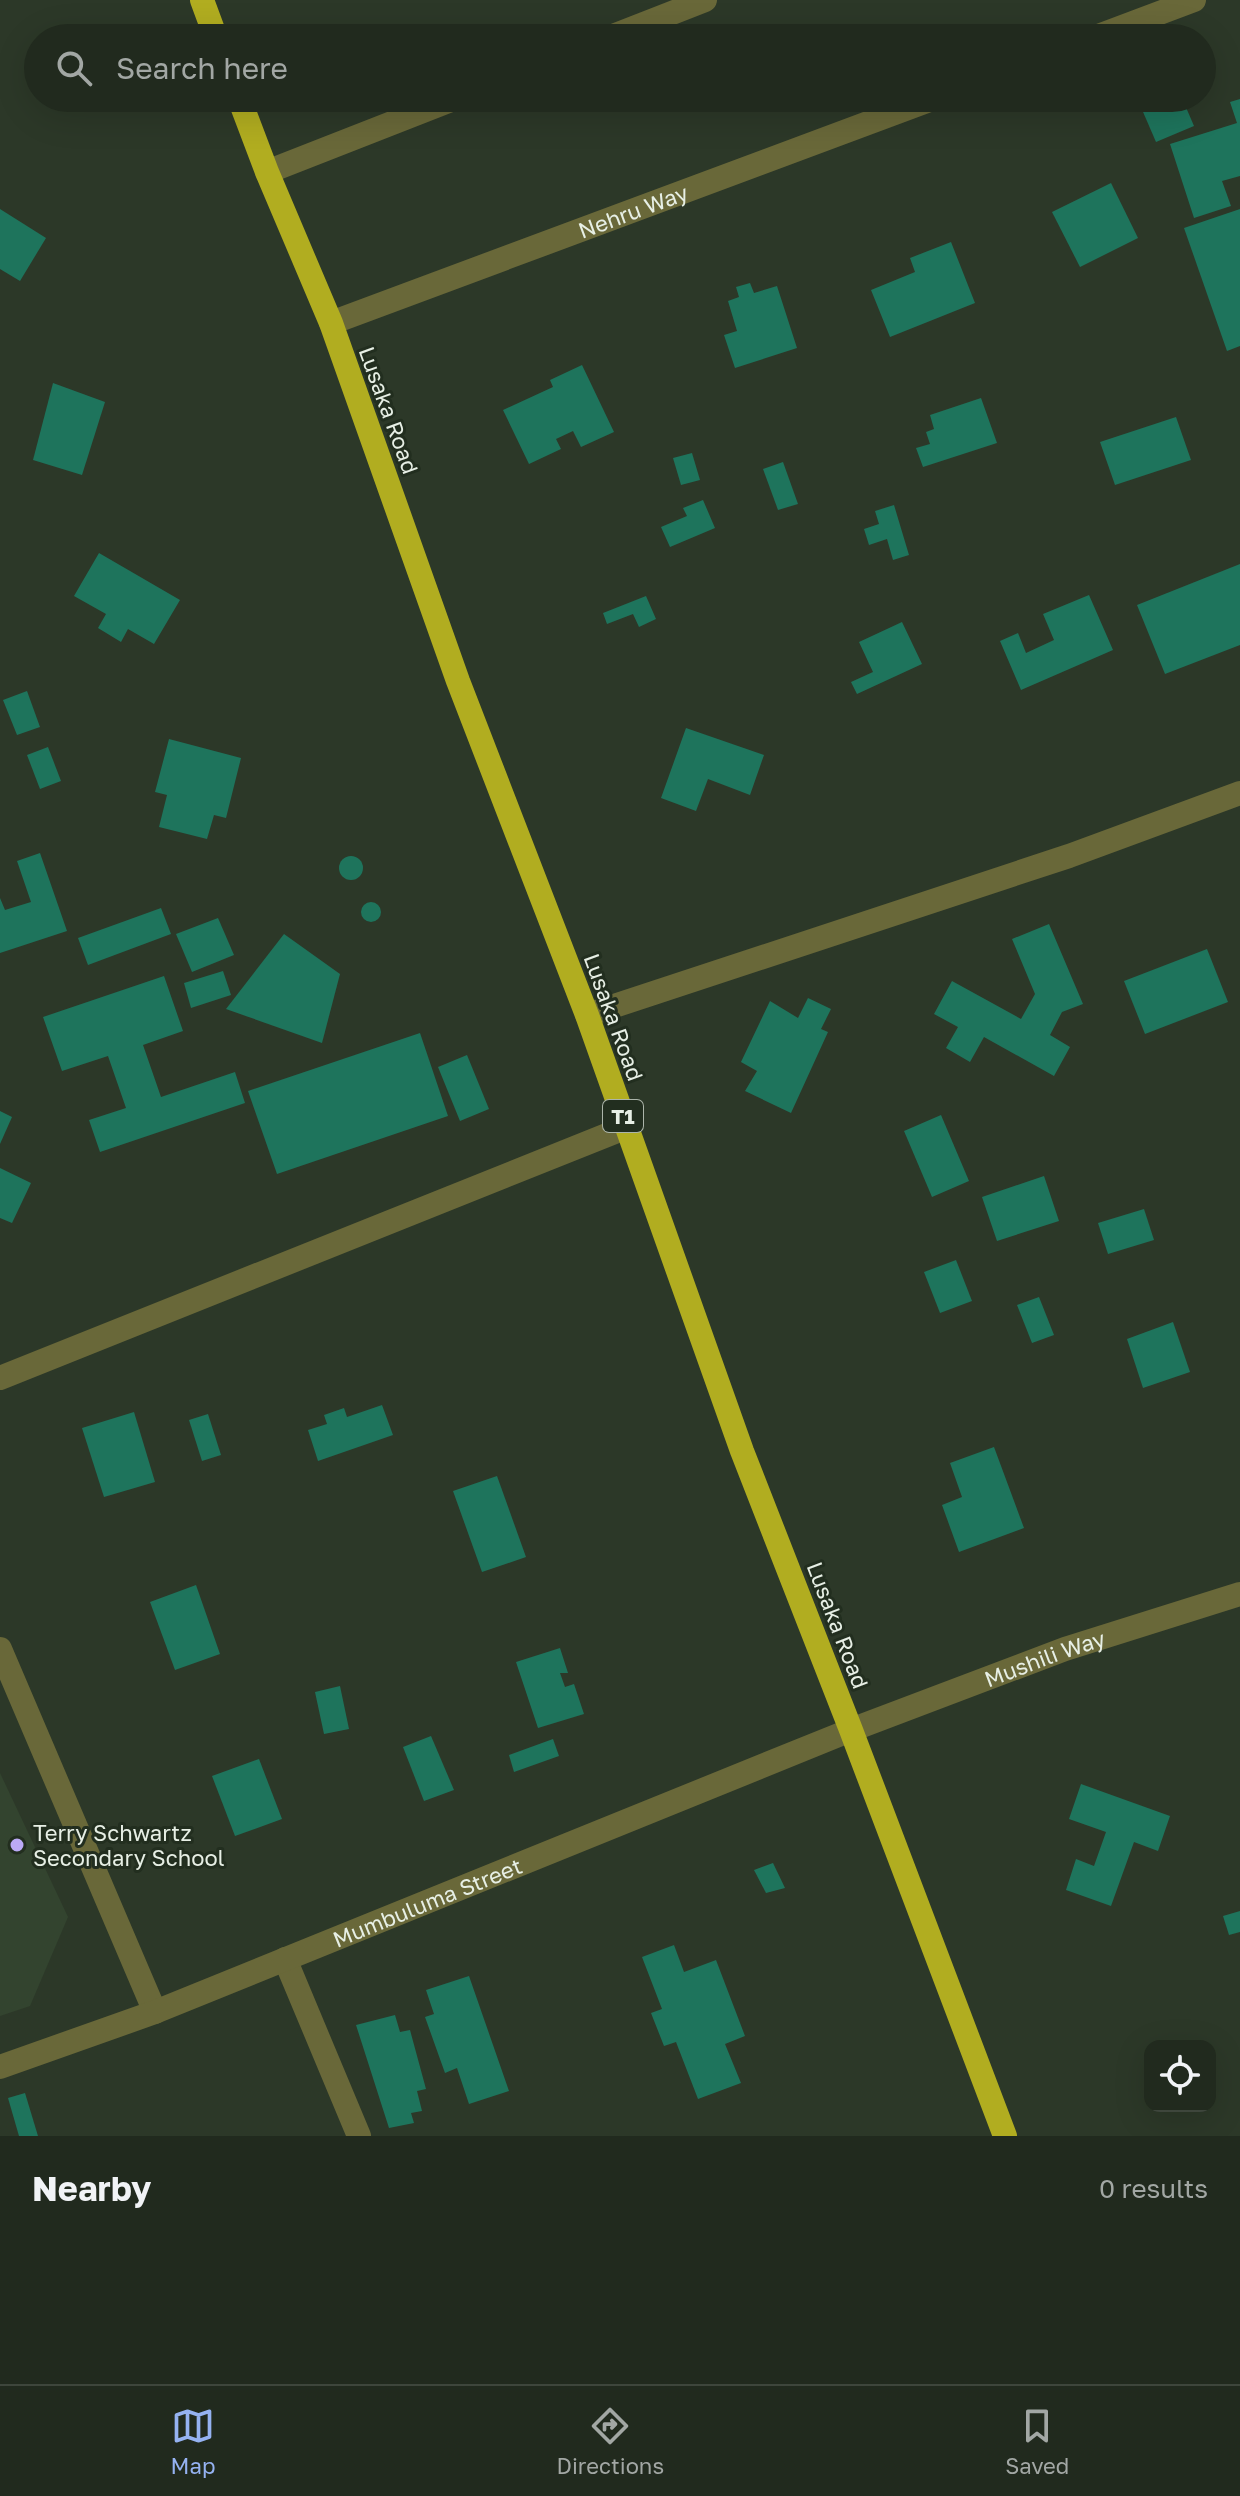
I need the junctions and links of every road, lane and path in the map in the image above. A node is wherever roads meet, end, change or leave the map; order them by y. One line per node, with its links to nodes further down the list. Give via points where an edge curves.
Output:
1 (202, 0): 4 (highway)
2 (705, 0): 5 (street)
3 (1194, 0): 6 (street)
4 (211, 24)
5 (644, 24)
6 (1130, 24)
7 (244, 112): 10 (highway, Lusaka Road / T1)
8 (420, 112): 10 (street)
9 (897, 112): 11 (street, Nehru Way)
10 (267, 172): 11 (highway, Lusaka Road / T1)
11 (331, 323): 13 (highway, Lusaka Road / T1, via 458,681)
12 (1240, 793): 13 (street, via 1069,856)
13 (587, 1015): 14 (highway, Lusaka Road / T1)
14 (627, 1127): 15 (street); 18 (highway, Lusaka Road / T1, via 742,1451)
15 (0, 1378)
16 (1240, 1594): 18 (street, Mushili Way, via 1065,1649)
17 (0, 1649): 20 (street)
18 (851, 1730): 19 (street, Mumbuluma Street); 23 (highway, Lusaka Road / T1)
19 (285, 1959): 20 (street, Mumbuluma Street); 22 (street)
20 (155, 2012): 21 (street, Mumbuluma Street)
21 (0, 2067)
22 (359, 2136)
23 (1005, 2136)

